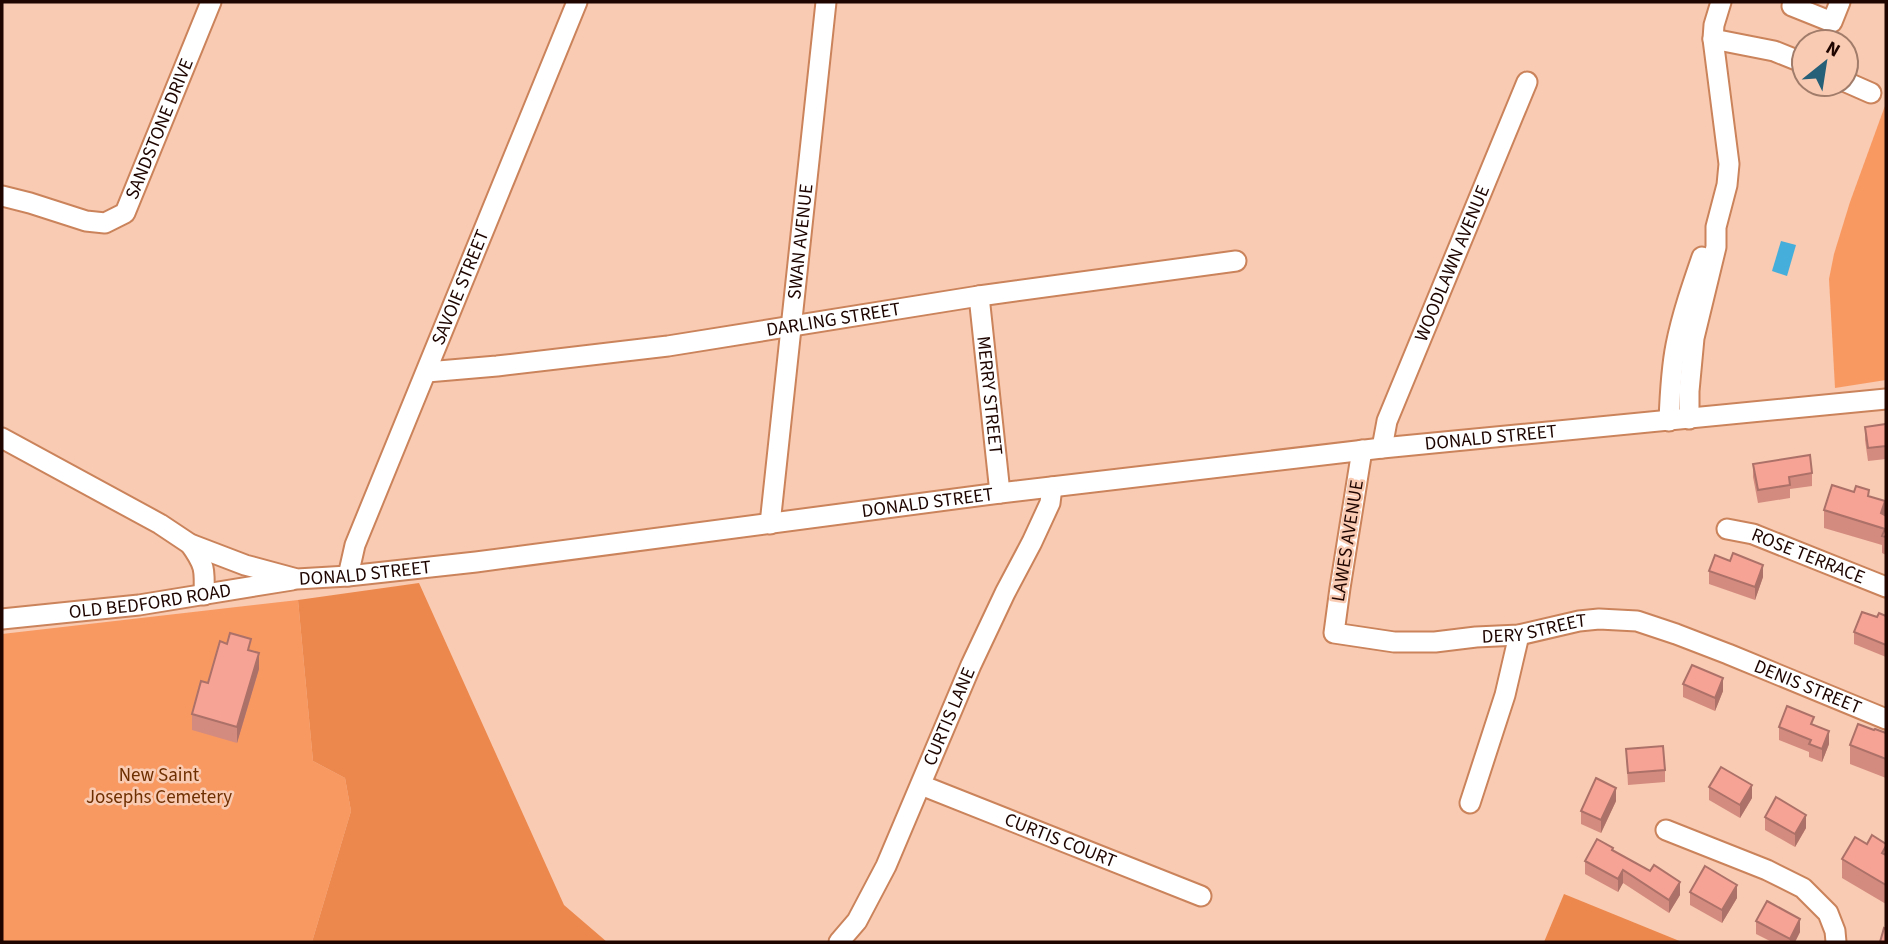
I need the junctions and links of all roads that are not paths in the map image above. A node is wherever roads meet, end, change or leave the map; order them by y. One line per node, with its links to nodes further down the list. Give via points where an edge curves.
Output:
1 (211, 2): 12 (street, SANDSTONE DRIVE, via 125,213 105,223 86,221)
2 (577, 2): 17 (street, SAVOIE STREET)
3 (826, 2): 16 (street, SWAN AVENUE)
4 (1720, 2): 7 (street)
5 (1794, 2): 6 (street, via 1792,6 1832,22)
6 (1840, 2)
7 (1713, 39): 8 (street); 13 (street, via 1729,155)
8 (1790, 57)
9 (1527, 82): 22 (street, WOODLAWN AVENUE, via 1387,421)
10 (1860, 88): 11 (street)
11 (1871, 93)
12 (2, 196)
13 (1716, 227): 19 (street, via 1716,247 1691,358); 20 (street, via 1706,245 1676,345)
14 (1237, 261): 15 (street, DARLING STREET)
15 (979, 296): 16 (street, DARLING STREET); 25 (street, MERRY STREET)
16 (790, 327): 17 (street, DARLING STREET, via 668,346); 26 (street, SWAN AVENUE)
17 (427, 372): 29 (street, SAVOIE STREET, via 355,545)
18 (1886, 399): 19 (street, DONALD STREET)
19 (1689, 419): 20 (street, DONALD STREET)
20 (1669, 421): 22 (street, DONALD STREET)
21 (2, 438): 28 (street, DONALD STREET)
22 (1382, 448): 23 (street, DONALD STREET)
23 (1362, 450): 24 (street, DONALD STREET); 34 (street, LAWES AVENUE)
24 (1052, 487): 25 (street, DONALD STREET); 38 (street, CURTIS LANE, via 1050,503 971,665)
25 (1000, 493): 26 (street, DONALD STREET)
26 (770, 524): 29 (street, DONALD STREET)
27 (1727, 529): 31 (street, ROSE TERRACE, via 1753,534)
28 (190, 544): 30 (street, DONALD STREET); 32 (street, via 202,560)
29 (348, 576): 30 (street, DONALD STREET)
30 (297, 579): 32 (street, OLD BEDFORD ROAD)
31 (1886, 587)
32 (204, 595): 33 (street, OLD BEDFORD ROAD)
33 (2, 619)
34 (1334, 633): 35 (street, DERY STREET, via 1394,642)
35 (1519, 635): 36 (street, DERY STREET, via 1579,621 1637,621); 39 (street)
36 (1728, 654): 37 (street, DENIS STREET)
37 (1886, 719)
38 (921, 785): 41 (street, CURTIS COURT); 42 (street, CURTIS LANE, via 868,902)
39 (1470, 803)
40 (1666, 830): 43 (street, via 1803,888 1828,912)
41 (1201, 896)
42 (839, 942)
43 (1836, 942)

